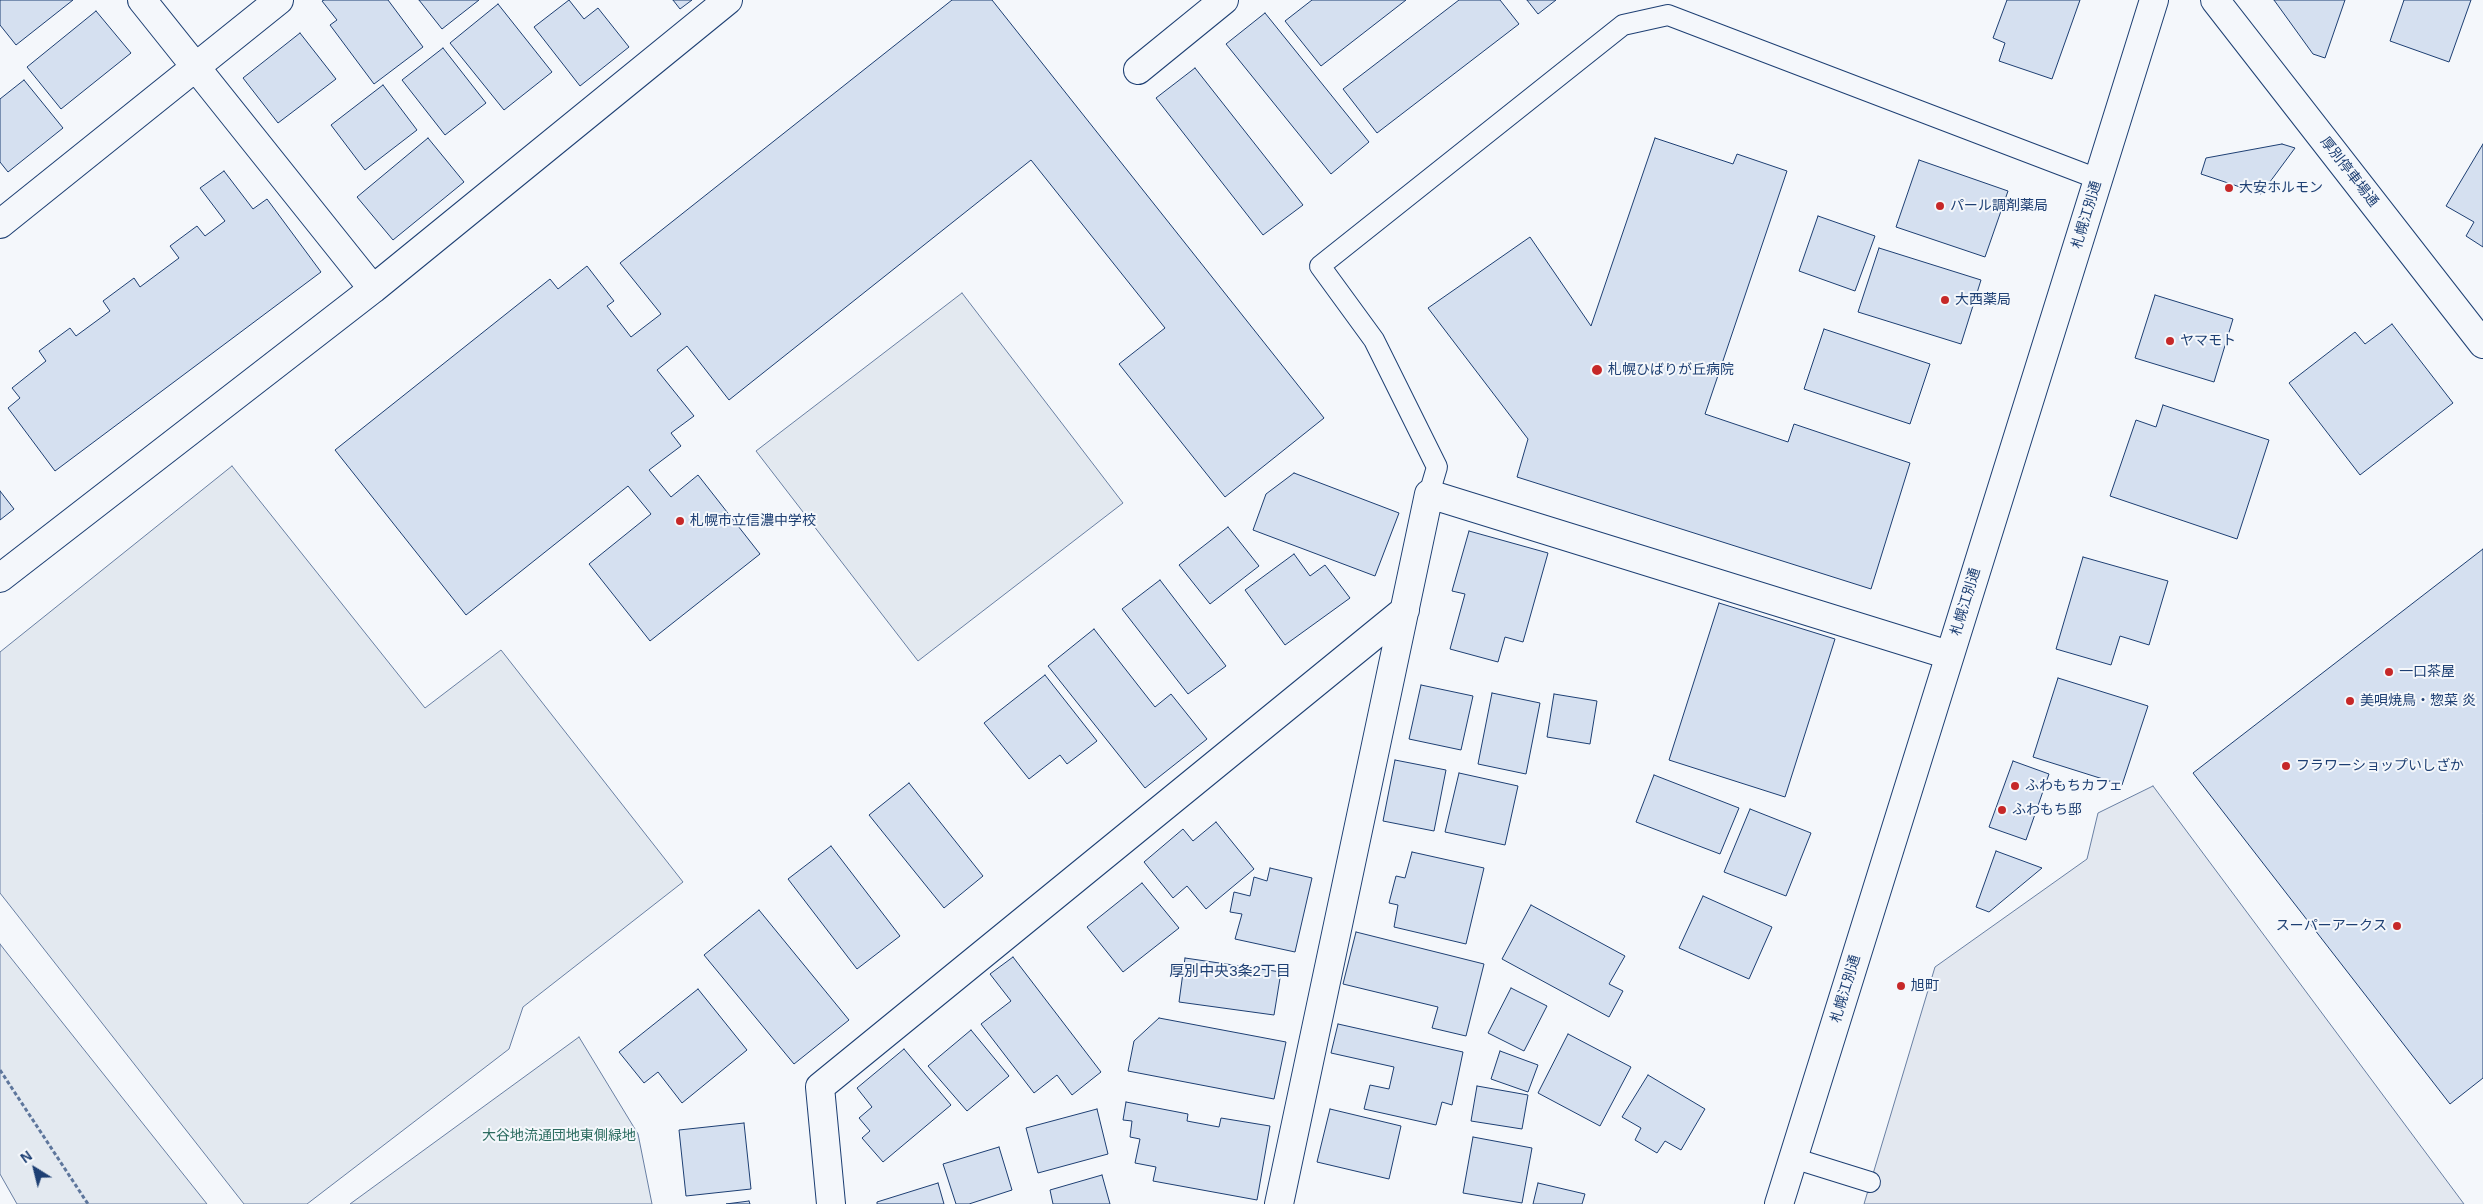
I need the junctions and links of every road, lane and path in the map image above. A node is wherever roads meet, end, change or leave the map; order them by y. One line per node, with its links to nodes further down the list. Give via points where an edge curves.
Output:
1 (142, 0): 7 (main road)
2 (279, 0): 7 (main road)
3 (728, 0): 11 (main road)
4 (1224, 0): 8 (main road)
5 (2154, 0): 9 (main road, 札幌江別通)
6 (2215, 0): 12 (main road, 厚別停車場通)
7 (194, 66): 10 (main road); 11 (main road)
8 (1138, 70)
9 (2098, 179): 13 (lane, via 1668,15 1623,25 1320,266 1374,340 1437,467); 16 (main road, 札幌江別通)
10 (0, 224)
11 (373, 289): 14 (main road)
12 (2483, 344)
13 (1429, 494): 15 (main road); 16 (main road)
14 (0, 578)
15 (1405, 610): 21 (main road, via 820,1087); 22 (main road)
16 (1949, 655): 18 (main road, 札幌江別通)
17 (0, 1070): 20 (path)
18 (1793, 1158): 19 (lane); 23 (main road, 札幌江別通)
19 (1870, 1182)
20 (88, 1204)
21 (830, 1204)
22 (1278, 1204)
23 (1779, 1204)

